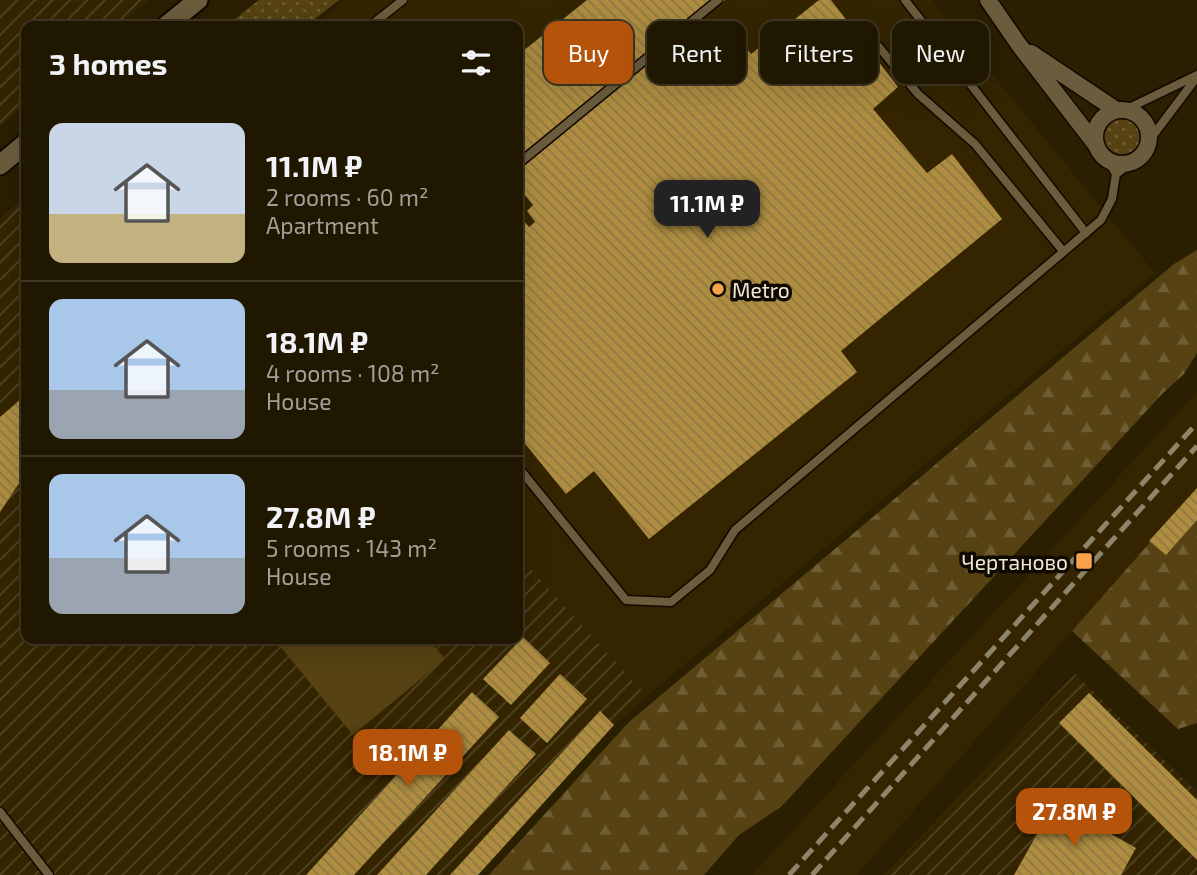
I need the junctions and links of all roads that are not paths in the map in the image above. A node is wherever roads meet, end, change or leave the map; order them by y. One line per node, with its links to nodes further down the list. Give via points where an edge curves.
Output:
1 (198, 0): 6 (main road)
2 (403, 0): 7 (lane)
3 (718, 0): 17 (lane)
4 (905, 0): 20 (lane)
5 (988, 0): 8 (street)
6 (172, 21)
7 (376, 21)
8 (1019, 45): 11 (street); 13 (street)
9 (878, 46): 21 (lane, via 918,94 975,144)
10 (1197, 76): 11 (lane); 12 (lane)
11 (1121, 110): 12 (street, via 1141,118); 13 (street, via 1101,119)
12 (1148, 142): 15 (street)
13 (1096, 145): 16 (street)
14 (21, 147): 18 (main road)
15 (1139, 157): 16 (street, via 1124,163); 19 (lane)
16 (1107, 159): 19 (lane)
17 (523, 160)
18 (0, 165)
19 (1116, 174): 20 (lane, via 1112,199 1101,220)
20 (1086, 233): 21 (lane)
21 (1063, 251): 22 (lane, via 735,530 710,570 671,602 626,600)
22 (523, 473)
23 (0, 812): 24 (lane)
24 (49, 875)

